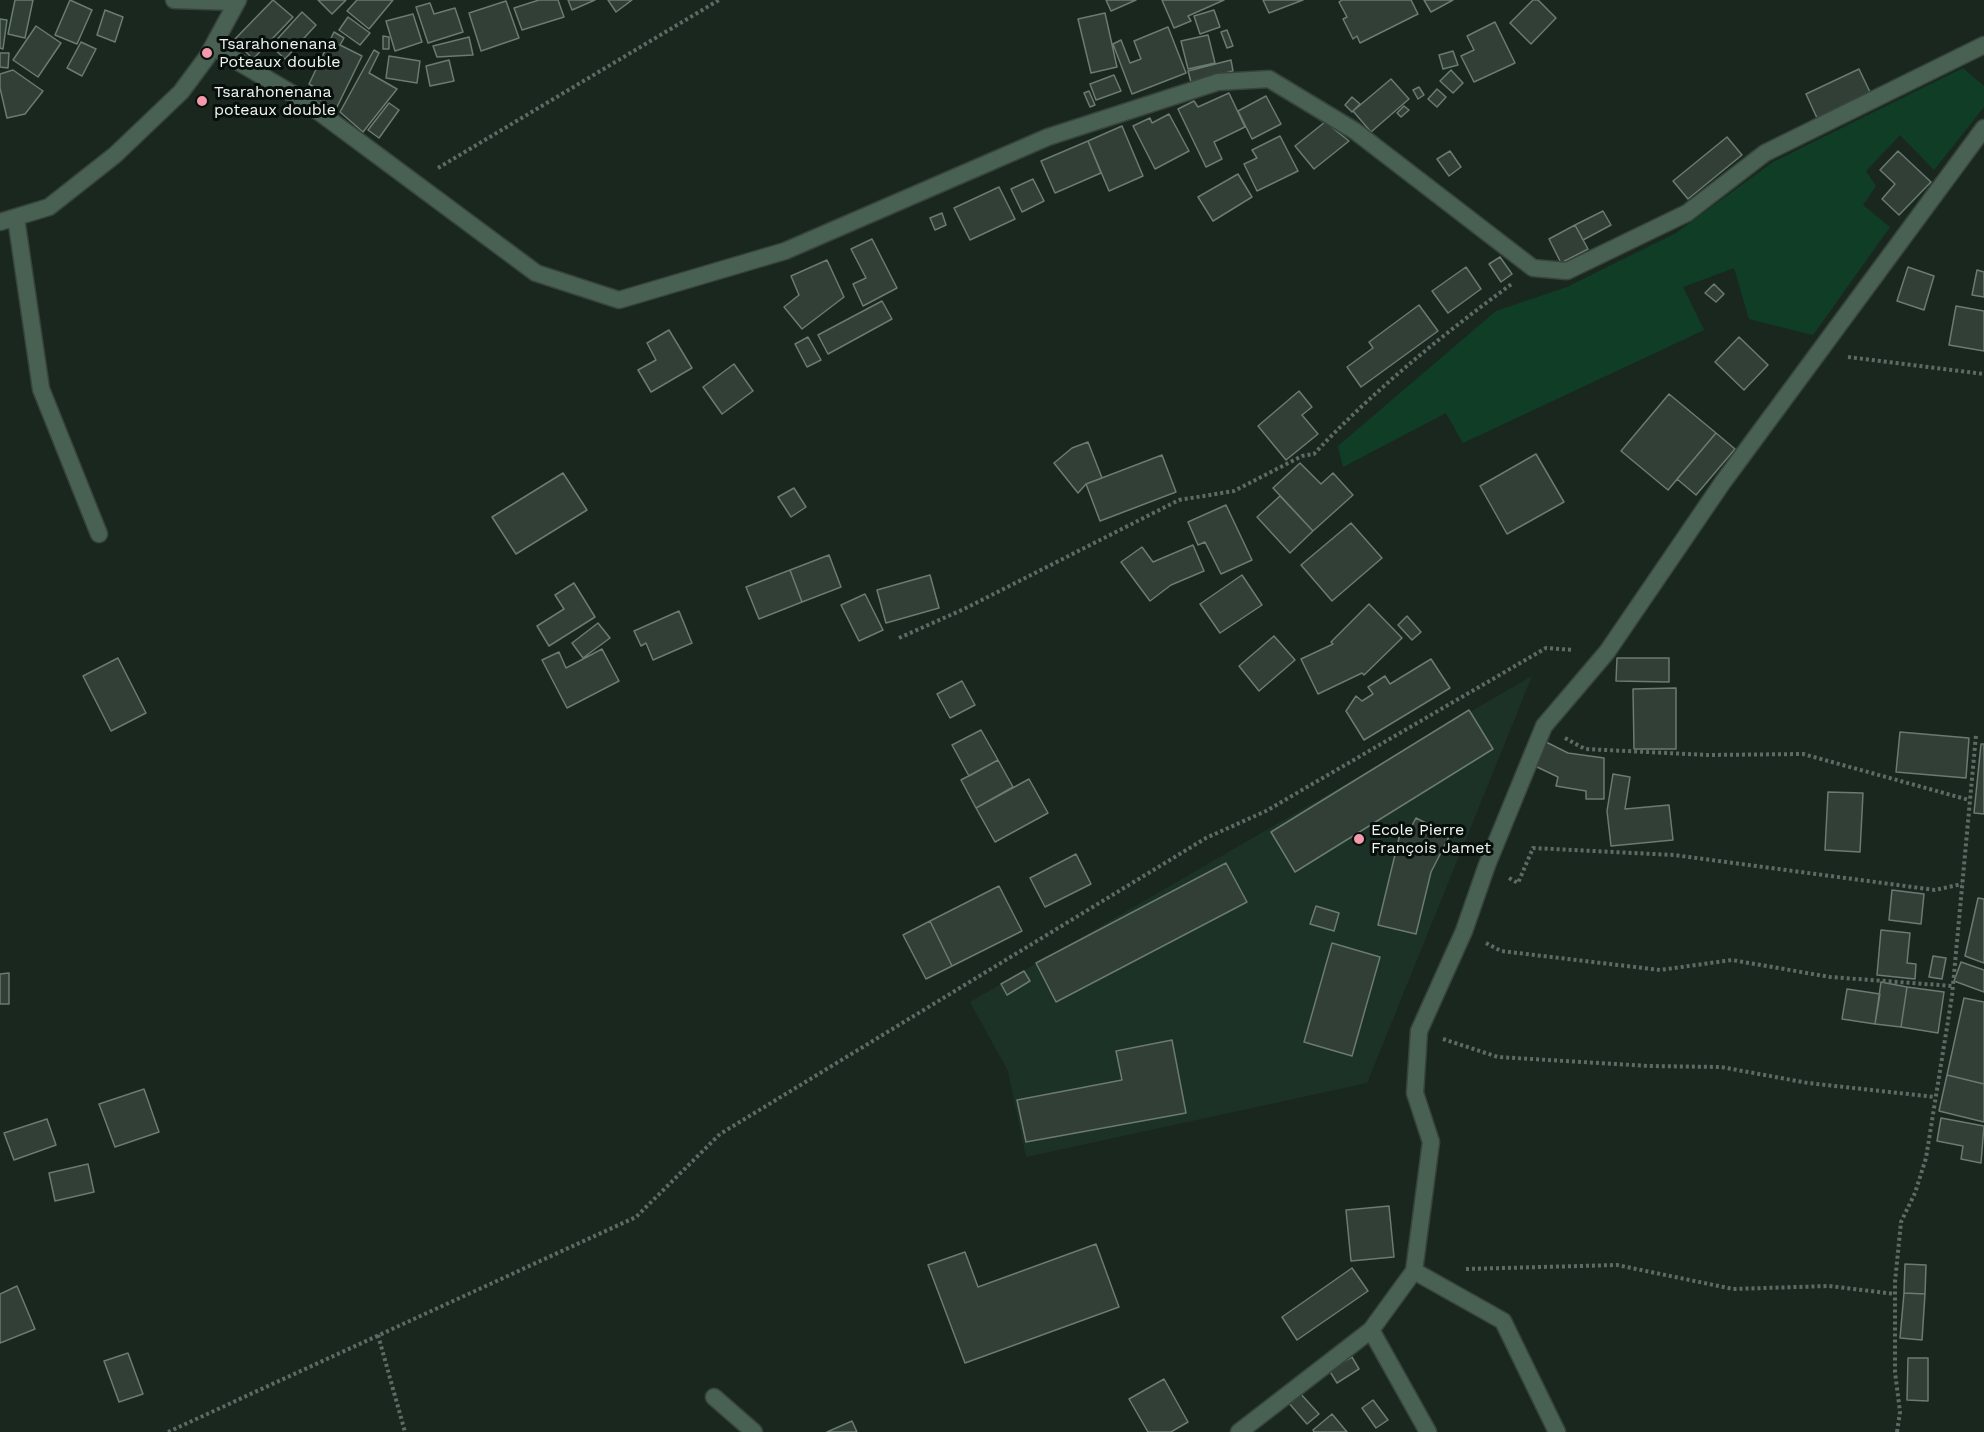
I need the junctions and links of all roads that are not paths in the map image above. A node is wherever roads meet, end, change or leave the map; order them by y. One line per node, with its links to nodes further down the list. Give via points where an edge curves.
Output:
1 (174, 0): 2 (street)
2 (237, 1): 4 (street)
3 (1984, 45): 4 (street, via 1765,153 1687,213 1567,271 1533,268 1355,131 1269,79 1218,82 1048,137 786,251 619,300 536,273 303,100)
4 (213, 47): 6 (street, via 181,92 94,174 49,207)
5 (1984, 129): 9 (street, via 1723,482 1607,652 1544,726 1464,931 1419,1031 1415,1093 1431,1142)
6 (16, 218): 7 (street); 8 (street, via 41,389)
7 (0, 222)
8 (99, 534)
9 (1414, 1271): 10 (street); 15 (street, via 1503,1321)
10 (1371, 1330): 13 (street); 14 (street)
11 (714, 1397): 12 (street)
12 (754, 1432)
13 (1239, 1432)
14 (1428, 1432)
15 (1557, 1432)

